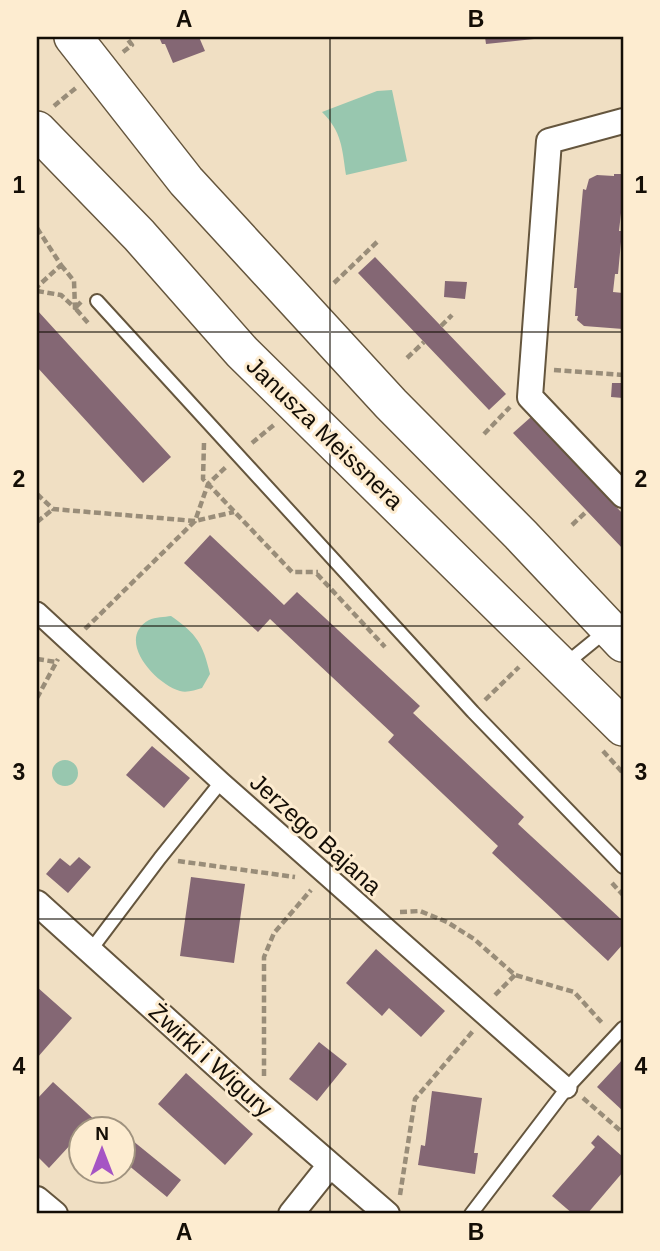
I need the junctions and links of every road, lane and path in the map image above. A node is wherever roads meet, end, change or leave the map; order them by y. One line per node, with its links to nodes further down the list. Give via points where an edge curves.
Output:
1 (74, 37): 37 (main road, via 186,181 391,404)
2 (126, 37): 3 (path)
3 (132, 45)
4 (79, 85): 5 (path)
5 (42, 120): 42 (main road, Janusza Meissnera, via 242,352)
6 (623, 121): 19 (street, via 549,141)
7 (37, 228): 9 (path)
8 (377, 242): 10 (path)
9 (61, 265): 11 (path); 13 (path, via 74,281)
10 (334, 284)
11 (37, 289): 13 (path, via 61,295)
12 (97, 301): 13 (path, via 90,294); 25 (lane)
13 (75, 308): 16 (path)
14 (452, 314): 15 (path)
15 (441, 326)
16 (93, 328)
17 (424, 342): 18 (path)
18 (407, 358)
19 (532, 368): 20 (path); 28 (street, via 530,397)
20 (623, 375)
21 (515, 402): 24 (path)
22 (281, 419): 25 (path)
23 (195, 433): 26 (path, via 204,443 203,479)
24 (484, 434)
25 (238, 456): 26 (path); 35 (lane)
26 (208, 484): 31 (path); 32 (path)
27 (37, 494): 29 (path)
28 (623, 495)
29 (53, 509): 32 (path); 33 (path)
30 (587, 511): 34 (path)
31 (233, 512): 32 (path); 35 (path, via 292,572 317,574)
32 (195, 521): 38 (path)
33 (37, 522)
34 (572, 525)
35 (332, 560): 48 (lane)
36 (37, 612): 38 (street, Jerzego Bajana)
37 (616, 636): 42 (lane)
38 (70, 643): 40 (path); 46 (street, Jerzego Bajana)
39 (37, 659): 40 (path)
40 (56, 662): 44 (path)
41 (519, 666): 43 (path)
42 (563, 666): 45 (main road, Janusza Meissnera)
43 (497, 689)
44 (37, 698)
45 (623, 727)
46 (221, 782): 49 (street, Jerzego Bajana); 52 (lane)
47 (176, 860): 49 (path)
48 (623, 867)
49 (323, 878): 51 (street, Jerzego Bajana); 57 (path, via 274,933 264,957 263,1087)
50 (40, 914): 52 (street, Żwirki i Wigury)
51 (369, 914): 53 (path, via 420,911 447,922); 54 (street, Jerzego Bajana)
52 (90, 951): 57 (street, Żwirki i Wigury)
53 (515, 975): 54 (path); 55 (path, via 574,992)
54 (482, 1014): 56 (street, Jerzego Bajana); 63 (path, via 415,1099 400,1196)
55 (619, 1033): 56 (lane)
56 (568, 1087): 58 (path); 64 (lane)
57 (254, 1099): 59 (street, Żwirki i Wigury)
58 (623, 1133)
59 (330, 1165): 62 (street); 63 (street, Żwirki i Wigury)
60 (37, 1199): 61 (street)
61 (55, 1214)
62 (291, 1214)
63 (387, 1214)
64 (471, 1214)

